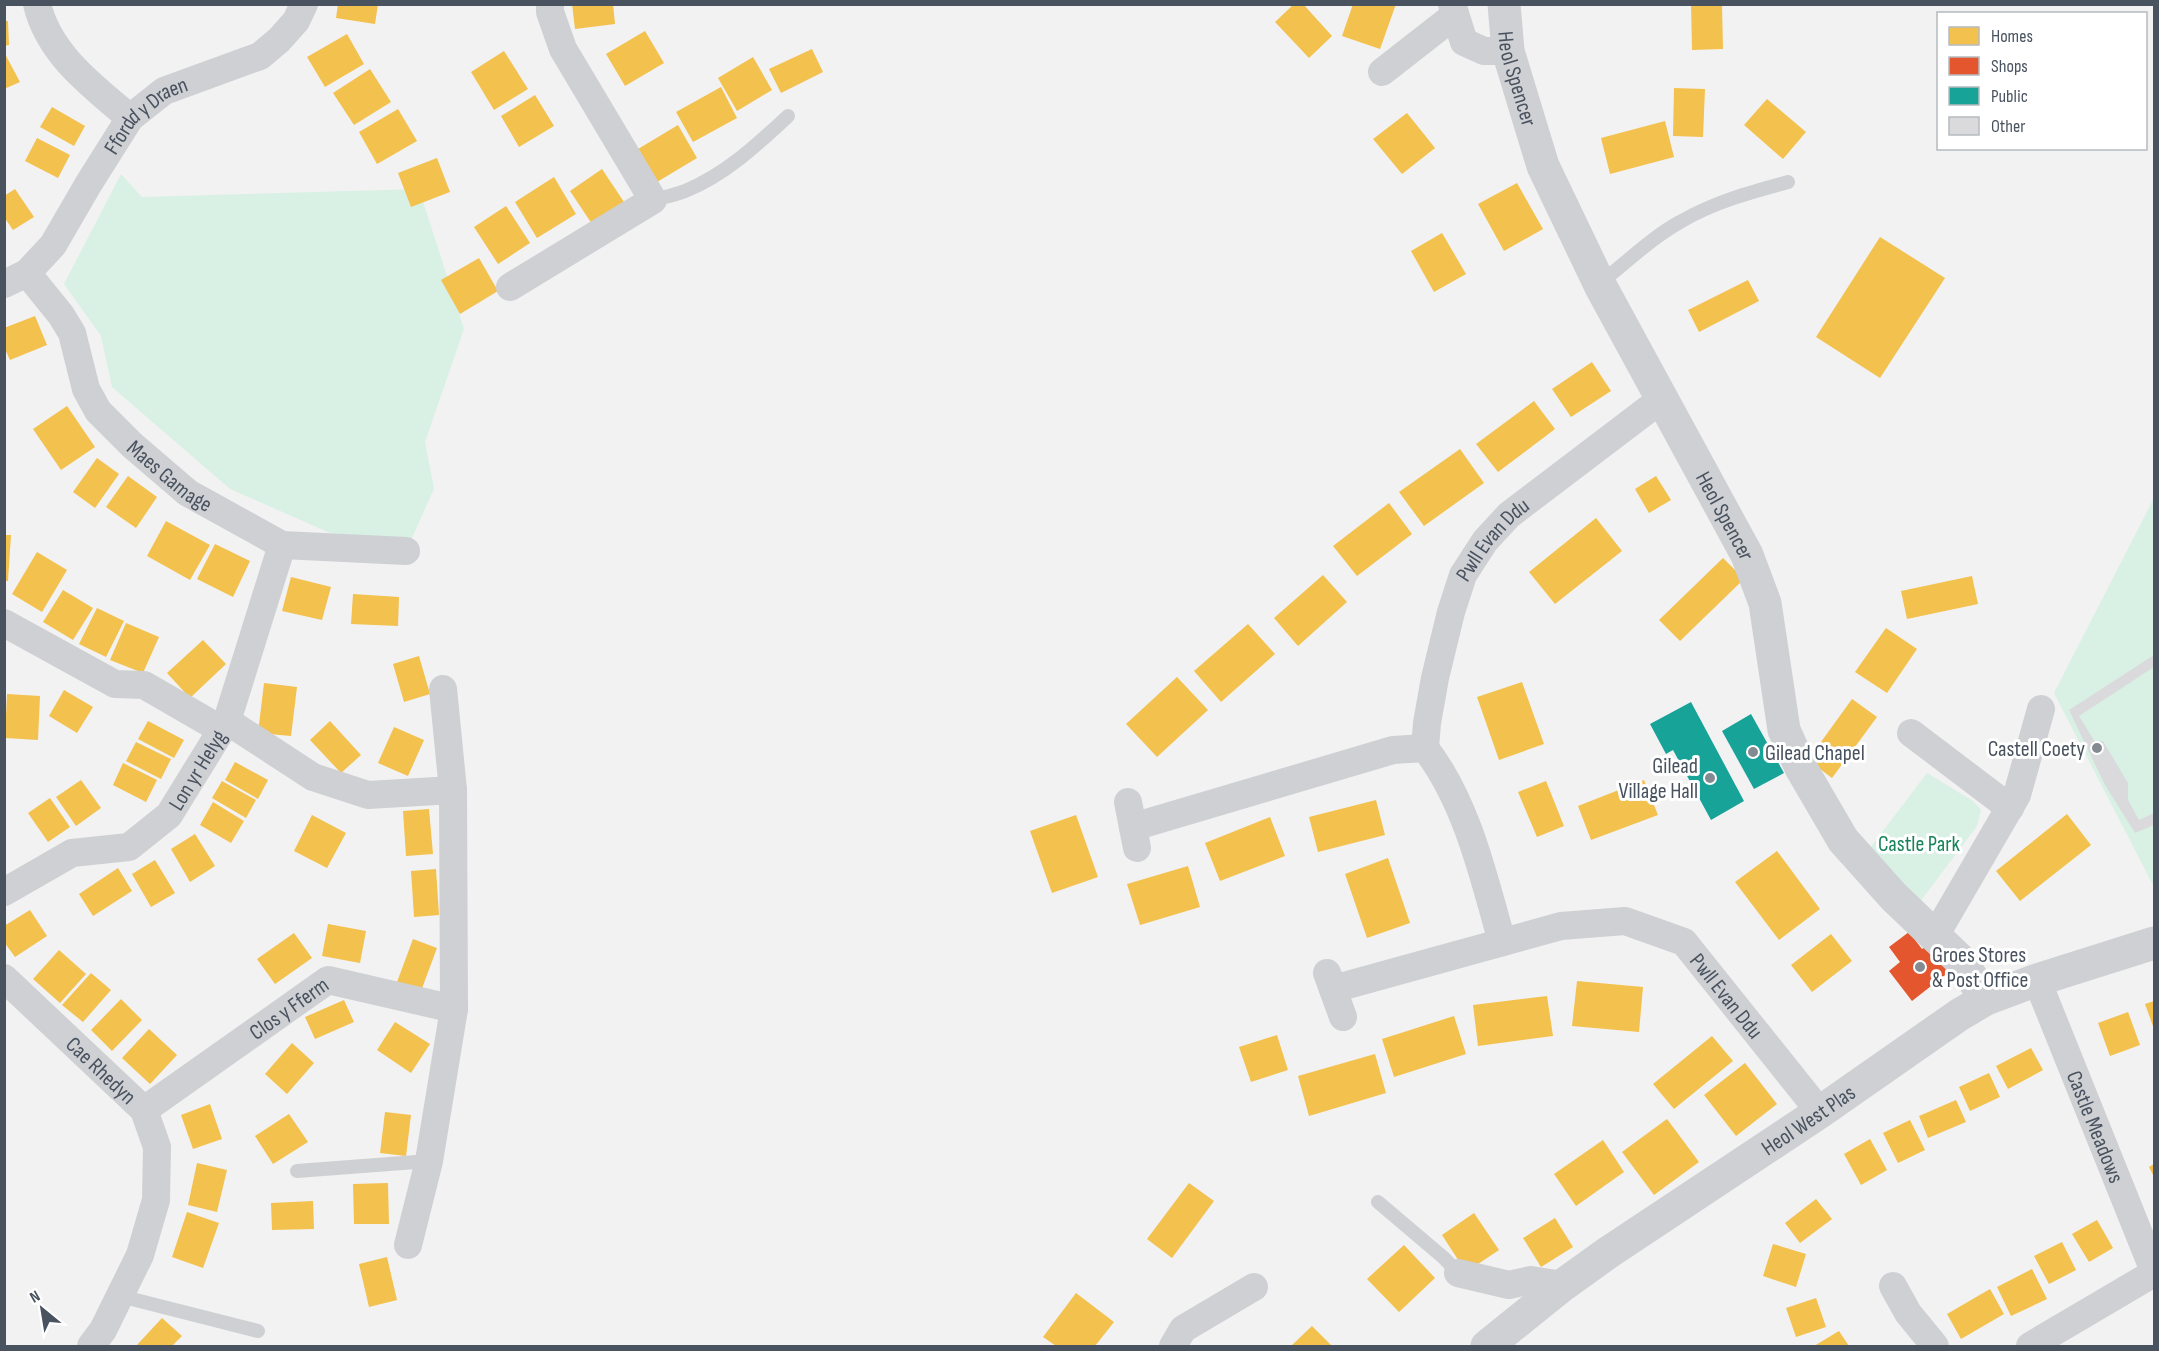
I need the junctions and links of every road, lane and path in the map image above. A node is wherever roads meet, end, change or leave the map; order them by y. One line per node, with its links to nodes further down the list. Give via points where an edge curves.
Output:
1 (37, 4): 9 (street, via 41,22 68,64)
2 (304, 4): 9 (street, Ffordd y Draen, via 296,21 260,56 164,91)
3 (550, 4): 11 (street, via 563,49)
4 (1504, 4): 6 (street, Heol Spencer)
5 (1454, 10): 6 (street, via 1464,42 1484,51); 7 (street)
6 (1508, 51): 13 (street, Heol Spencer, via 1543,166)
7 (1382, 72)
8 (788, 116): 11 (lane, via 753,149 710,179 684,192)
9 (130, 118): 12 (street, Ffordd y Draen, via 53,245)
10 (1788, 182): 13 (lane, via 1742,195 1679,222)
11 (653, 200): 14 (street)
12 (16, 278): 16 (street, Maes Gamage, via 61,315 72,333 86,389 98,411 188,493)
13 (1599, 283): 15 (street, Heol Spencer)
14 (510, 287)
15 (1663, 398): 23 (street, Pwll Evan Ddu, via 1509,515 1485,541 1463,574 1451,612 1435,678); 28 (street, Heol Spencer, via 1747,555 1766,603 1784,730 1801,768 1843,840)
16 (282, 545): 17 (street, Maes Gamage); 21 (street, Lon yr Helyg)
17 (406, 551)
18 (4, 623): 21 (street, via 115,684 144,685)
19 (443, 689): 24 (street)
20 (2042, 709): 25 (street)
21 (224, 725): 24 (street, via 314,777 368,795); 27 (street, Lon yr Helyg, via 169,816 129,847 72,853)
22 (1911, 733): 25 (street)
23 (1425, 748): 26 (street, via 1393,750); 29 (street, via 1438,764 1478,855)
24 (453, 790): 34 (street)
25 (2010, 808): 28 (street)
26 (1133, 826)
27 (4, 892)
28 (1935, 936): 33 (street, Heol Spencer, via 1961,961)
29 (1502, 942): 35 (street, Pwll Evan Ddu, via 1330,981); 37 (street, Pwll Evan Ddu, via 1561,926 1625,921 1684,942)
30 (2154, 943): 32 (street, Heol West Plas)
31 (4, 978): 36 (street, Cae Rhedyn)
32 (2037, 980): 33 (street, Heol West Plas); 42 (street, Castle Meadows)
33 (1986, 999): 37 (street, Heol West Plas)
34 (454, 1009): 36 (street, Clos y Fferm, via 328,980); 38 (street)
35 (1343, 1017)
36 (144, 1110): 47 (street, Cae Rhedyn, via 157,1147 156,1200 140,1255)
37 (1820, 1112): 44 (street, Heol West Plas)
38 (429, 1161): 39 (lane); 41 (street)
39 (297, 1171)
40 (1378, 1202): 43 (lane)
41 (408, 1245)
42 (2154, 1272): 53 (street, Castle Meadows)
43 (1458, 1273): 44 (street, via 1509,1285 1531,1280)
44 (1563, 1285): 51 (street, Heol West Plas)
45 (1893, 1286): 52 (street)
46 (1254, 1287): 50 (street, via 1183,1329)
47 (120, 1296): 48 (lane); 49 (street, Cae Rhedyn)
48 (258, 1331)
49 (90, 1347)
50 (1173, 1347)
51 (1486, 1347)
52 (1935, 1347)
53 (2030, 1347)

